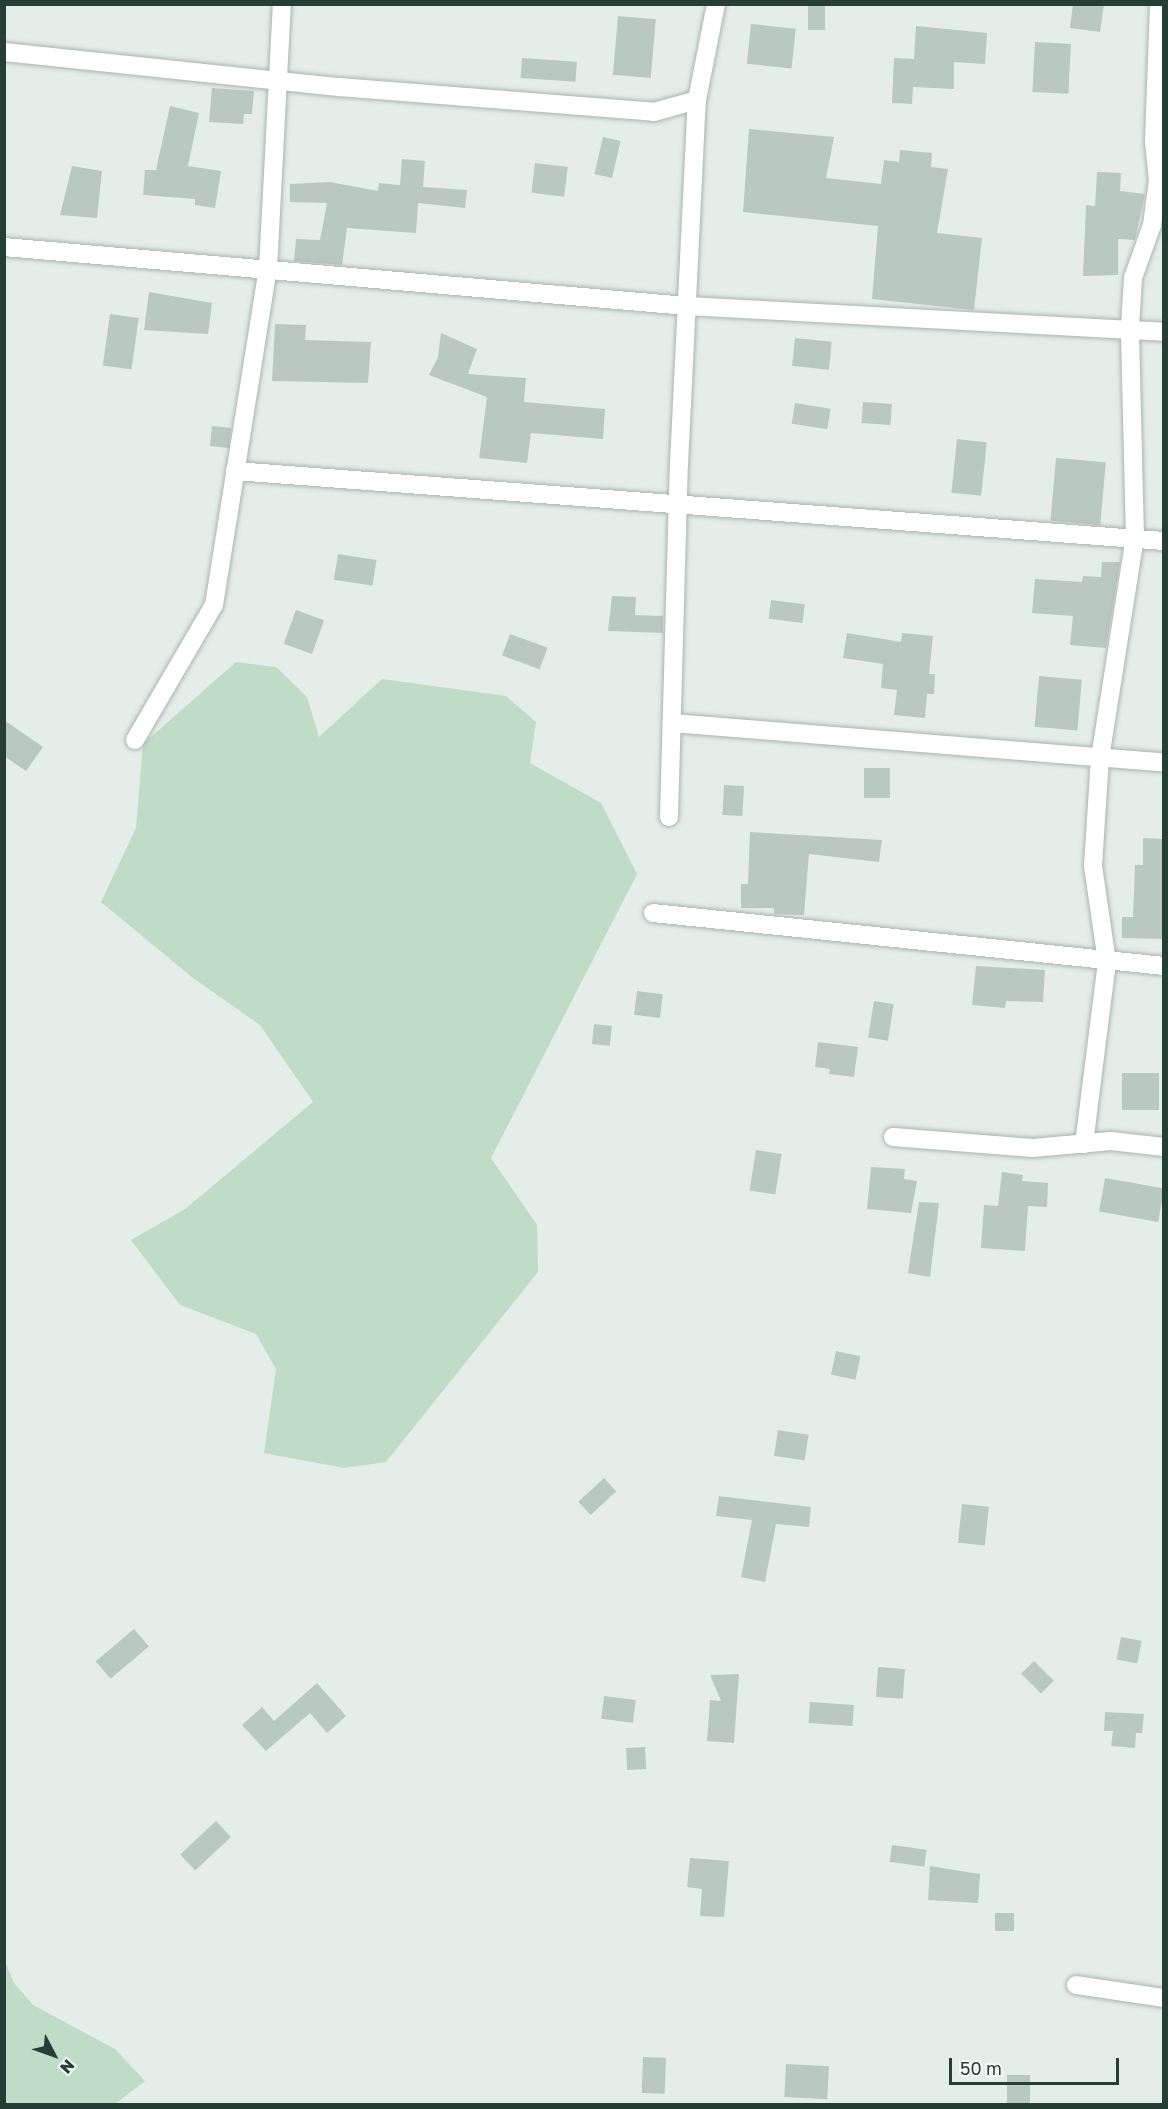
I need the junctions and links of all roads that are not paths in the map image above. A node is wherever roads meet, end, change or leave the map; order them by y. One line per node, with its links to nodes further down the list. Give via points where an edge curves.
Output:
1 (282, 4): 5 (street)
2 (716, 4): 6 (street)
3 (1159, 4): 10 (street, via 1154,141 1158,180 1152,225 1134,278)
4 (4, 52): 5 (street)
5 (280, 81): 6 (street, via 654,112); 8 (street)
6 (697, 100): 9 (street)
7 (4, 247): 8 (street)
8 (268, 269): 9 (street); 12 (street)
9 (687, 306): 10 (street); 13 (street)
10 (1130, 327): 11 (street); 14 (street)
11 (1164, 332)
12 (235, 471): 13 (street); 17 (street, via 214,605)
13 (678, 508): 14 (street); 16 (street)
14 (1135, 538): 15 (street); 18 (street)
15 (1164, 541)
16 (672, 723): 18 (street); 20 (street)
17 (135, 740)
18 (1100, 758): 19 (street); 22 (street, via 1093,866)
19 (1164, 763)
20 (669, 817)
21 (653, 913): 22 (street)
22 (1107, 962): 23 (street); 25 (street)
23 (1164, 966)
24 (893, 1137): 25 (street, via 1033,1148)
25 (1084, 1144): 26 (street, via 1111,1141)
26 (1164, 1147)
27 (1076, 1985): 28 (street)
28 (1164, 1998)

